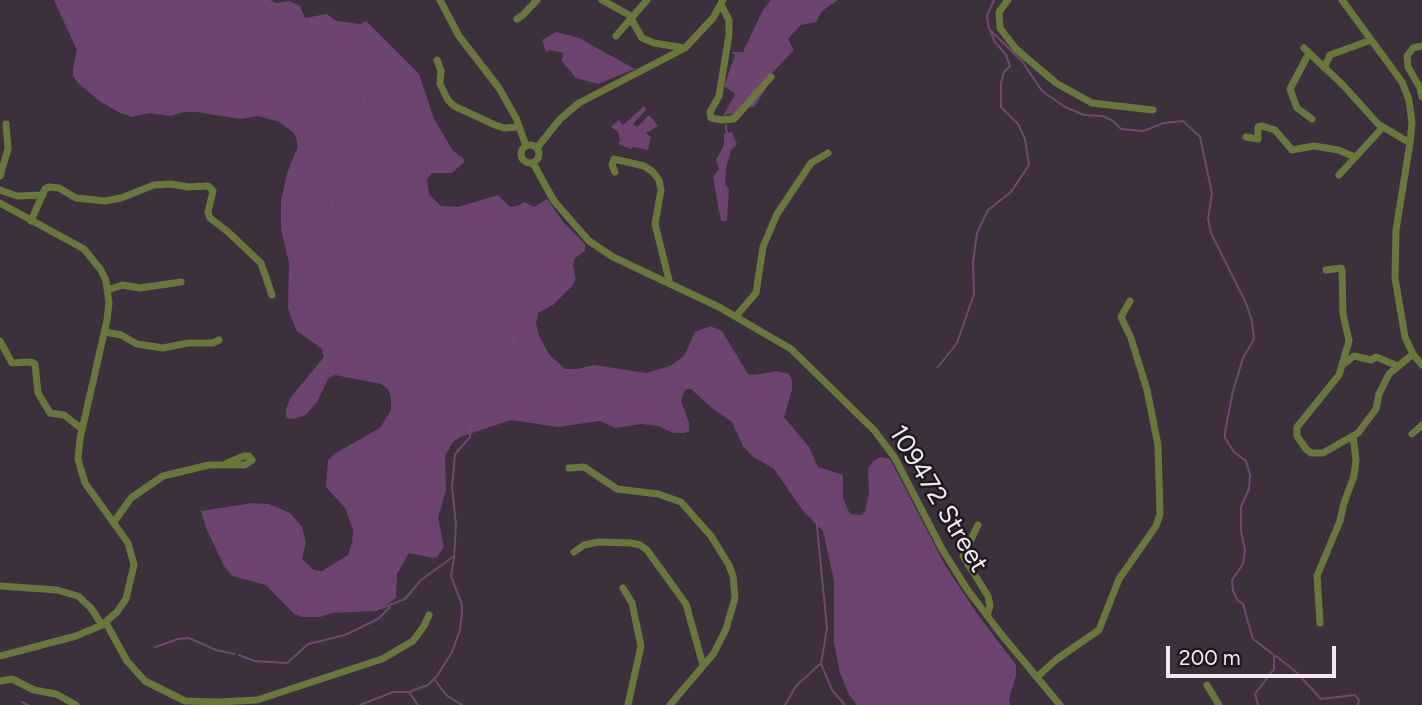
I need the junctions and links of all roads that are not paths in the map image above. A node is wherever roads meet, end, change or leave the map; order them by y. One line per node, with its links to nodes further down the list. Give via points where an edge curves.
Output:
1 (440, 0): 23 (street, via 459,36 499,88)
2 (537, 0): 8 (street)
3 (602, 0): 9 (street)
4 (647, 0): 9 (street)
5 (1009, 0): 20 (street, via 998,16 1004,35 1056,83 1092,103)
6 (1342, 0): 11 (street)
7 (722, 3): 13 (street); 18 (street, via 729,35 711,118 734,119)
8 (517, 19)
9 (632, 19): 10 (street); 13 (street, via 642,38)
10 (616, 36)
11 (1371, 40): 15 (street); 26 (street, via 1406,91)
12 (1422, 46): 19 (street, via 1407,56)
13 (685, 48): 28 (street, via 579,103)
14 (1309, 53): 15 (street); 17 (street); 21 (street, via 1290,89 1297,108)
15 (1330, 55): 17 (street)
16 (437, 60): 23 (street, via 440,84 454,106 504,128)
17 (1324, 68): 24 (street)
18 (771, 78)
19 (1422, 97)
20 (1153, 110)
21 (1312, 119)
22 (6, 124): 34 (street, via 8,149)
23 (519, 127): 27 (street)
24 (1383, 127): 26 (street); 30 (street)
25 (1246, 137): 30 (street, via 1258,139 1258,127 1262,127 1275,131 1292,150 1314,146)
26 (1410, 143): 49 (street, via 1394,261 1400,320)
27 (526, 146): 28 (street); 31 (street, via 520,152 522,159)
28 (537, 148): 31 (street)
29 (828, 153): 45 (street, via 811,163 776,214 762,247 756,293)
30 (1355, 157): 33 (street)
31 (534, 163): 41 (street, 109472 Street, via 554,201 589,241)
32 (615, 172): 41 (street, via 614,159 643,166 659,180 655,224)
33 (1339, 175)
34 (0, 176)
35 (0, 190): 36 (street, via 27,197)
36 (43, 195): 38 (street); 43 (street, via 54,186 76,198 105,201 154,185 208,186 213,191 210,218 261,263)
37 (0, 204): 38 (street)
38 (31, 221): 42 (street, via 84,249 101,270)
39 (1326, 270): 50 (street, via 1341,268 1343,272 1349,341)
40 (181, 282): 42 (street)
41 (670, 284): 45 (street, 109472 Street)
42 (108, 290): 46 (street)
43 (272, 295)
44 (1130, 301): 70 (street, via 1121,317 1133,344 1158,445 1160,514 1119,579 1099,630)
45 (736, 316): 65 (street, 109472 Street, via 804,359 886,444 942,548)
46 (106, 332): 47 (street, via 163,348); 54 (street)
47 (219, 340)
48 (0, 341): 54 (street, via 12,363 35,364 38,393 50,413 64,415)
49 (1413, 354): 51 (street); 52 (street)
50 (1343, 365): 52 (street, via 1354,356 1376,357); 56 (street, via 1336,381 1300,422 1297,436 1316,454)
51 (1422, 365)
52 (1398, 366): 56 (street, via 1384,382 1372,417)
53 (1422, 425): 55 (street)
54 (82, 429): 59 (street, via 78,452 83,477)
55 (1412, 434)
56 (1353, 436): 66 (street, via 1354,476 1317,576)
57 (228, 464): 59 (street, via 189,468 156,480 127,502)
58 (569, 468): 69 (street, via 584,467 624,492 657,494 681,502 724,554 735,598 719,646)
59 (114, 522): 67 (street, via 128,543 134,565 127,599)
60 (978, 525): 65 (street, via 963,556 988,596)
61 (574, 552): 69 (street, via 598,542 640,545 647,550 686,604)
62 (0, 586): 67 (street, via 78,596)
63 (623, 588): 75 (street, via 632,603 641,646)
64 (429, 615): 73 (street, via 413,641 368,664 257,700)
65 (987, 616): 70 (street, 109472 Street)
66 (1320, 623)
67 (104, 624): 68 (street); 73 (street, via 136,673)
68 (0, 656)
69 (703, 665): 76 (street)
70 (1037, 677): 77 (street, 109472 Street)
71 (0, 681): 74 (street, via 12,679)
72 (1207, 685): 78 (street)
73 (184, 703)
74 (76, 705)
75 (628, 705)
76 (670, 705)
77 (1060, 705)
78 (1219, 705)

